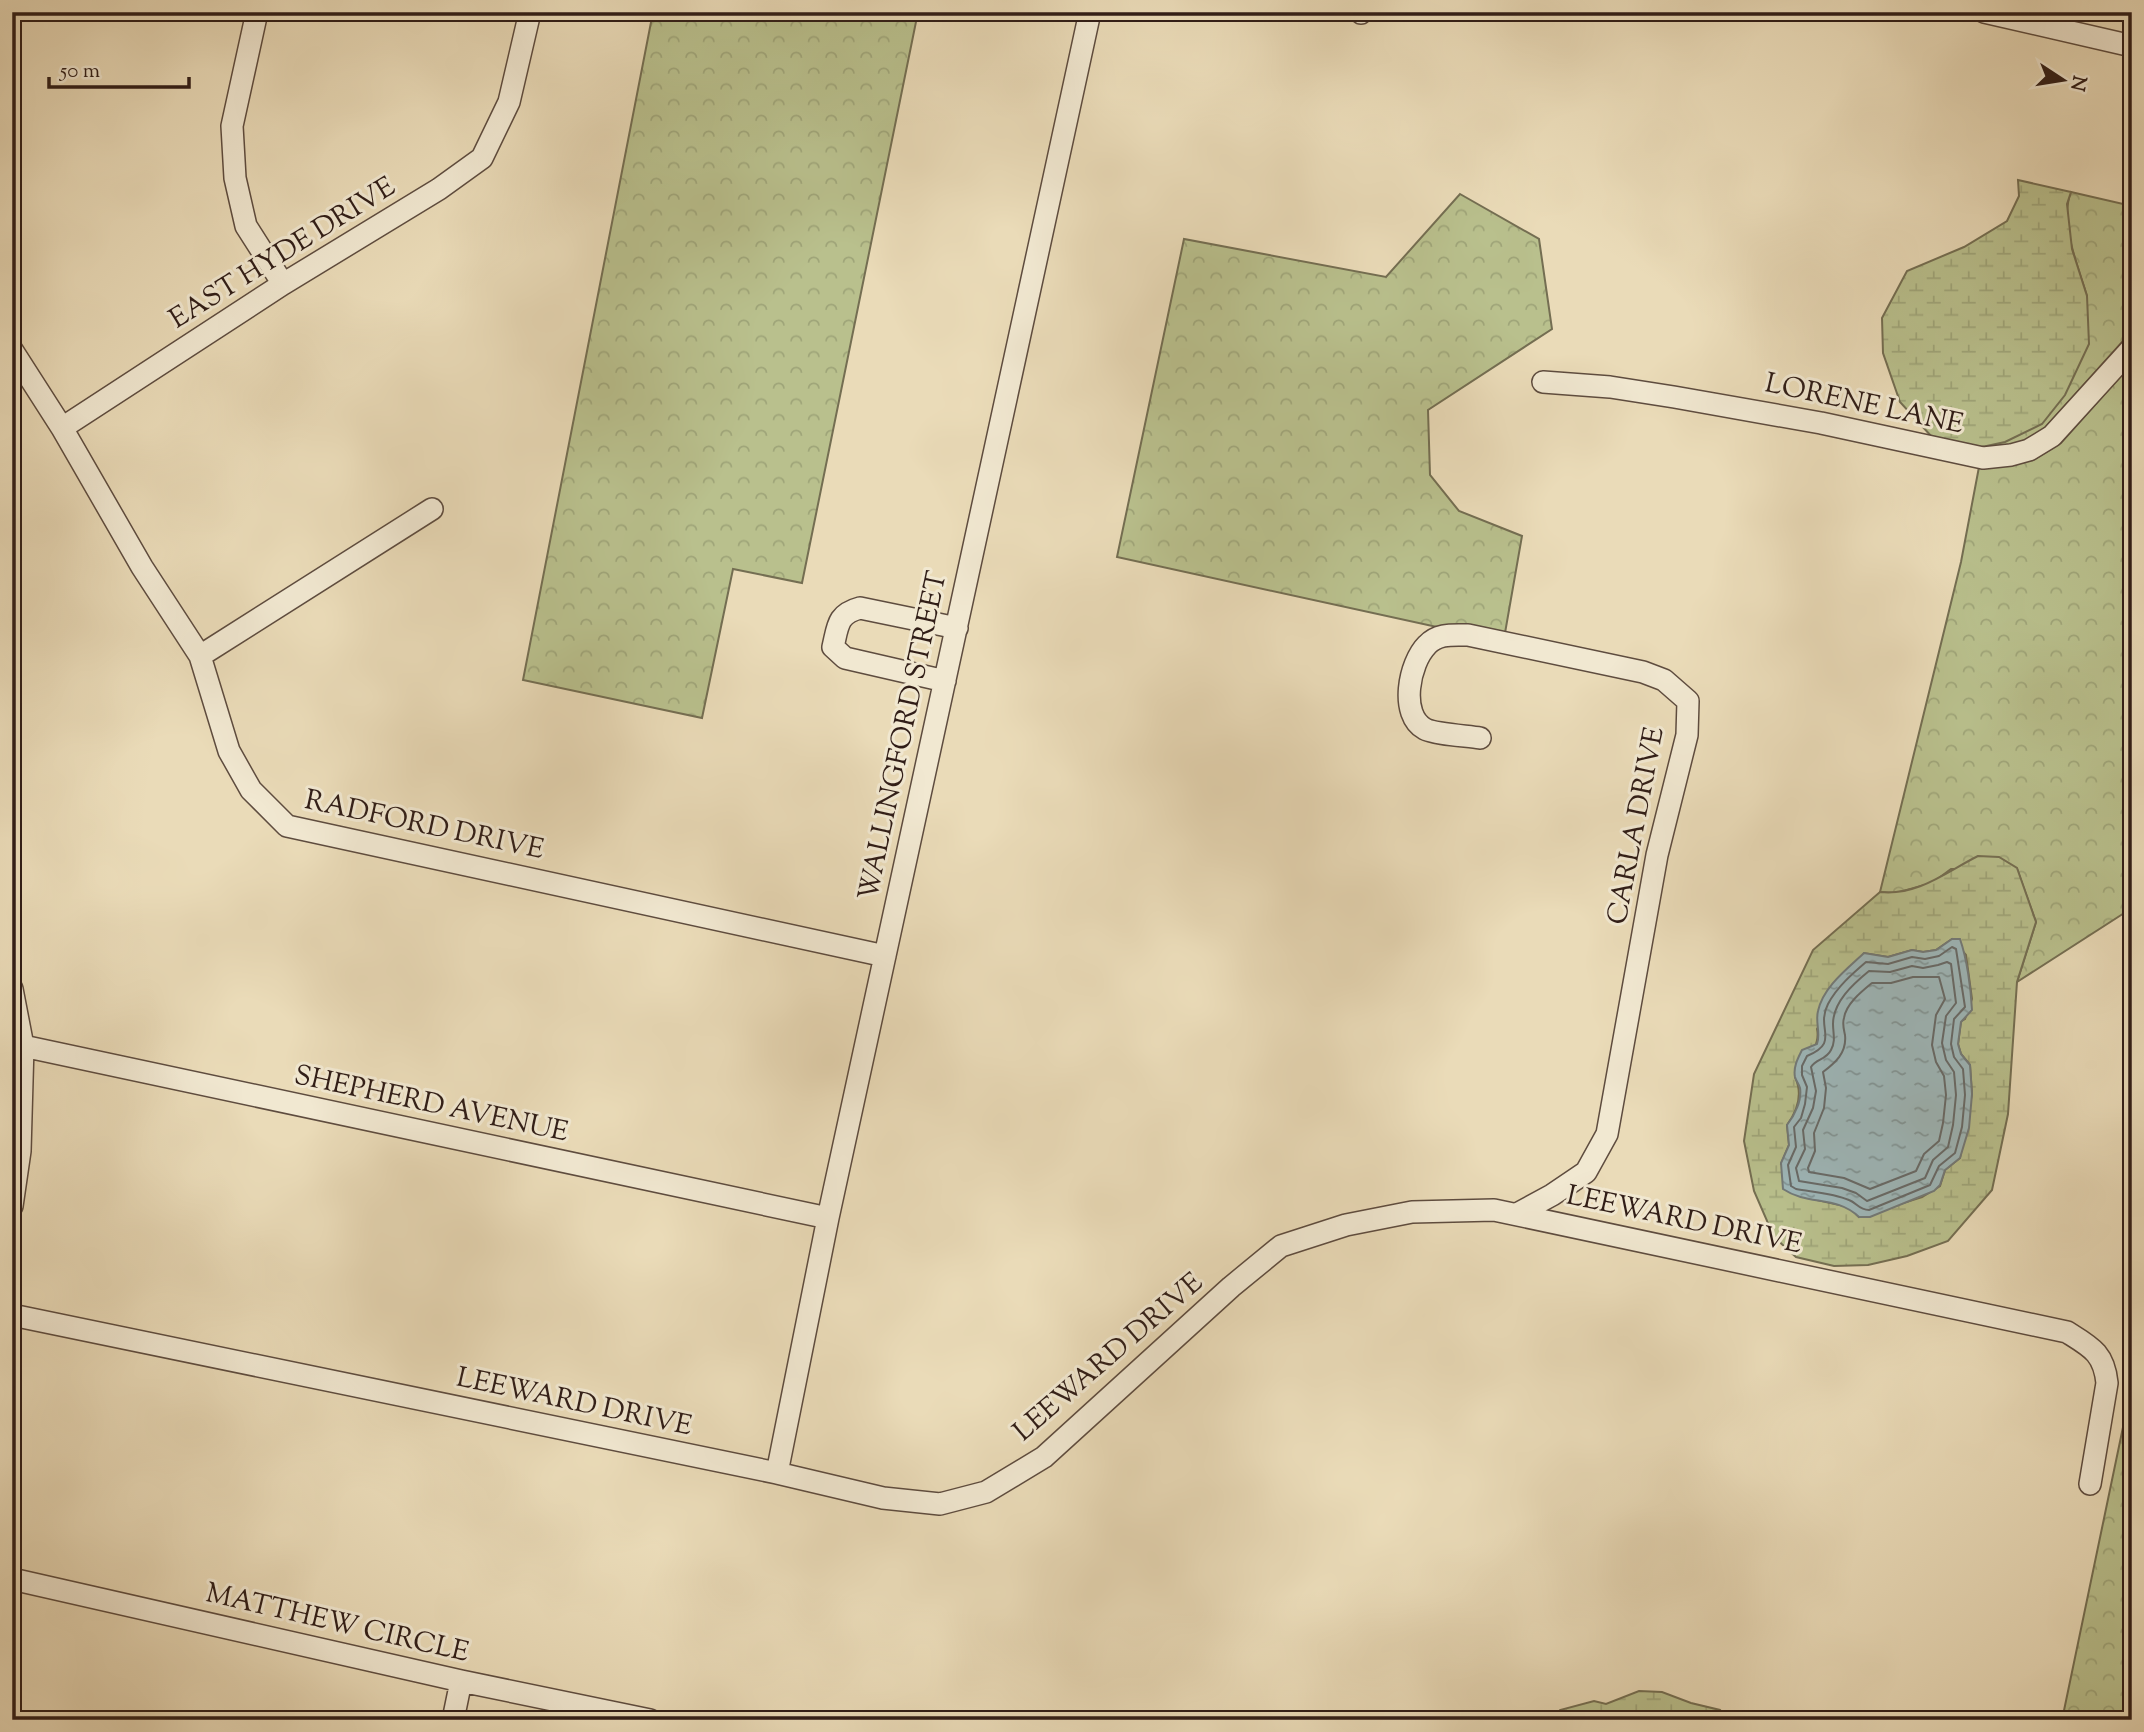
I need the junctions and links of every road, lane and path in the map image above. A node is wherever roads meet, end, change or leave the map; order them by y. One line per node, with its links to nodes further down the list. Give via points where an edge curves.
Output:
1 (257, 12): 6 (street, via 232,126 236,178 246,226)
2 (530, 12): 6 (street, EAST HYDE DRIVE, via 509,102 482,158 439,190)
3 (1090, 12): 12 (street, WALLINGFORD STREET)
4 (1984, 12): 5 (street)
5 (2132, 46)
6 (283, 284): 10 (street, EAST HYDE DRIVE)
7 (2132, 348): 9 (street, LORENE LANE, via 2052,436 2011,456 1983,458 1687,399)
8 (12, 350): 10 (street, RADFORD DRIVE)
9 (1543, 382)
10 (62, 428): 13 (street, RADFORD DRIVE, via 142,567)
11 (432, 509): 13 (street)
12 (957, 628): 14 (street, WALLINGFORD STREET); 14 (street, via 860,608 846,611 838,624 833,647 845,658)
13 (200, 656): 16 (street, RADFORD DRIVE, via 229,751 251,790 287,826)
14 (945, 681): 16 (street, WALLINGFORD STREET)
15 (1480, 738): 20 (street, CARLA DRIVE, via 1426,729 1412,716 1410,673 1427,645 1444,634 1643,671 1664,680 1688,701 1687,735 1657,855 1608,1134 1586,1172)
16 (885, 956): 21 (street, WALLINGFORD STREET)
17 (12, 989): 18 (street)
18 (23, 1046): 19 (street, via 20,1151); 21 (street, SHEPHERD AVENUE)
19 (12, 1206)
20 (1517, 1214): 23 (street, LEEWARD DRIVE, via 1494,1210 1412,1212 1346,1225 1281,1246 1044,1457 986,1492 940,1504 883,1498); 24 (street, LEEWARD DRIVE, via 2067,1332 2099,1355 2105,1369)
21 (828, 1219): 23 (street, WALLINGFORD STREET)
22 (12, 1315): 23 (street, LEEWARD DRIVE)
23 (777, 1473)
24 (2090, 1483)
25 (12, 1579): 26 (street, MATTHEW CIRCLE)
26 (461, 1681): 27 (street); 28 (street, MATTHEW CIRCLE)
27 (453, 1720)
28 (650, 1720)

